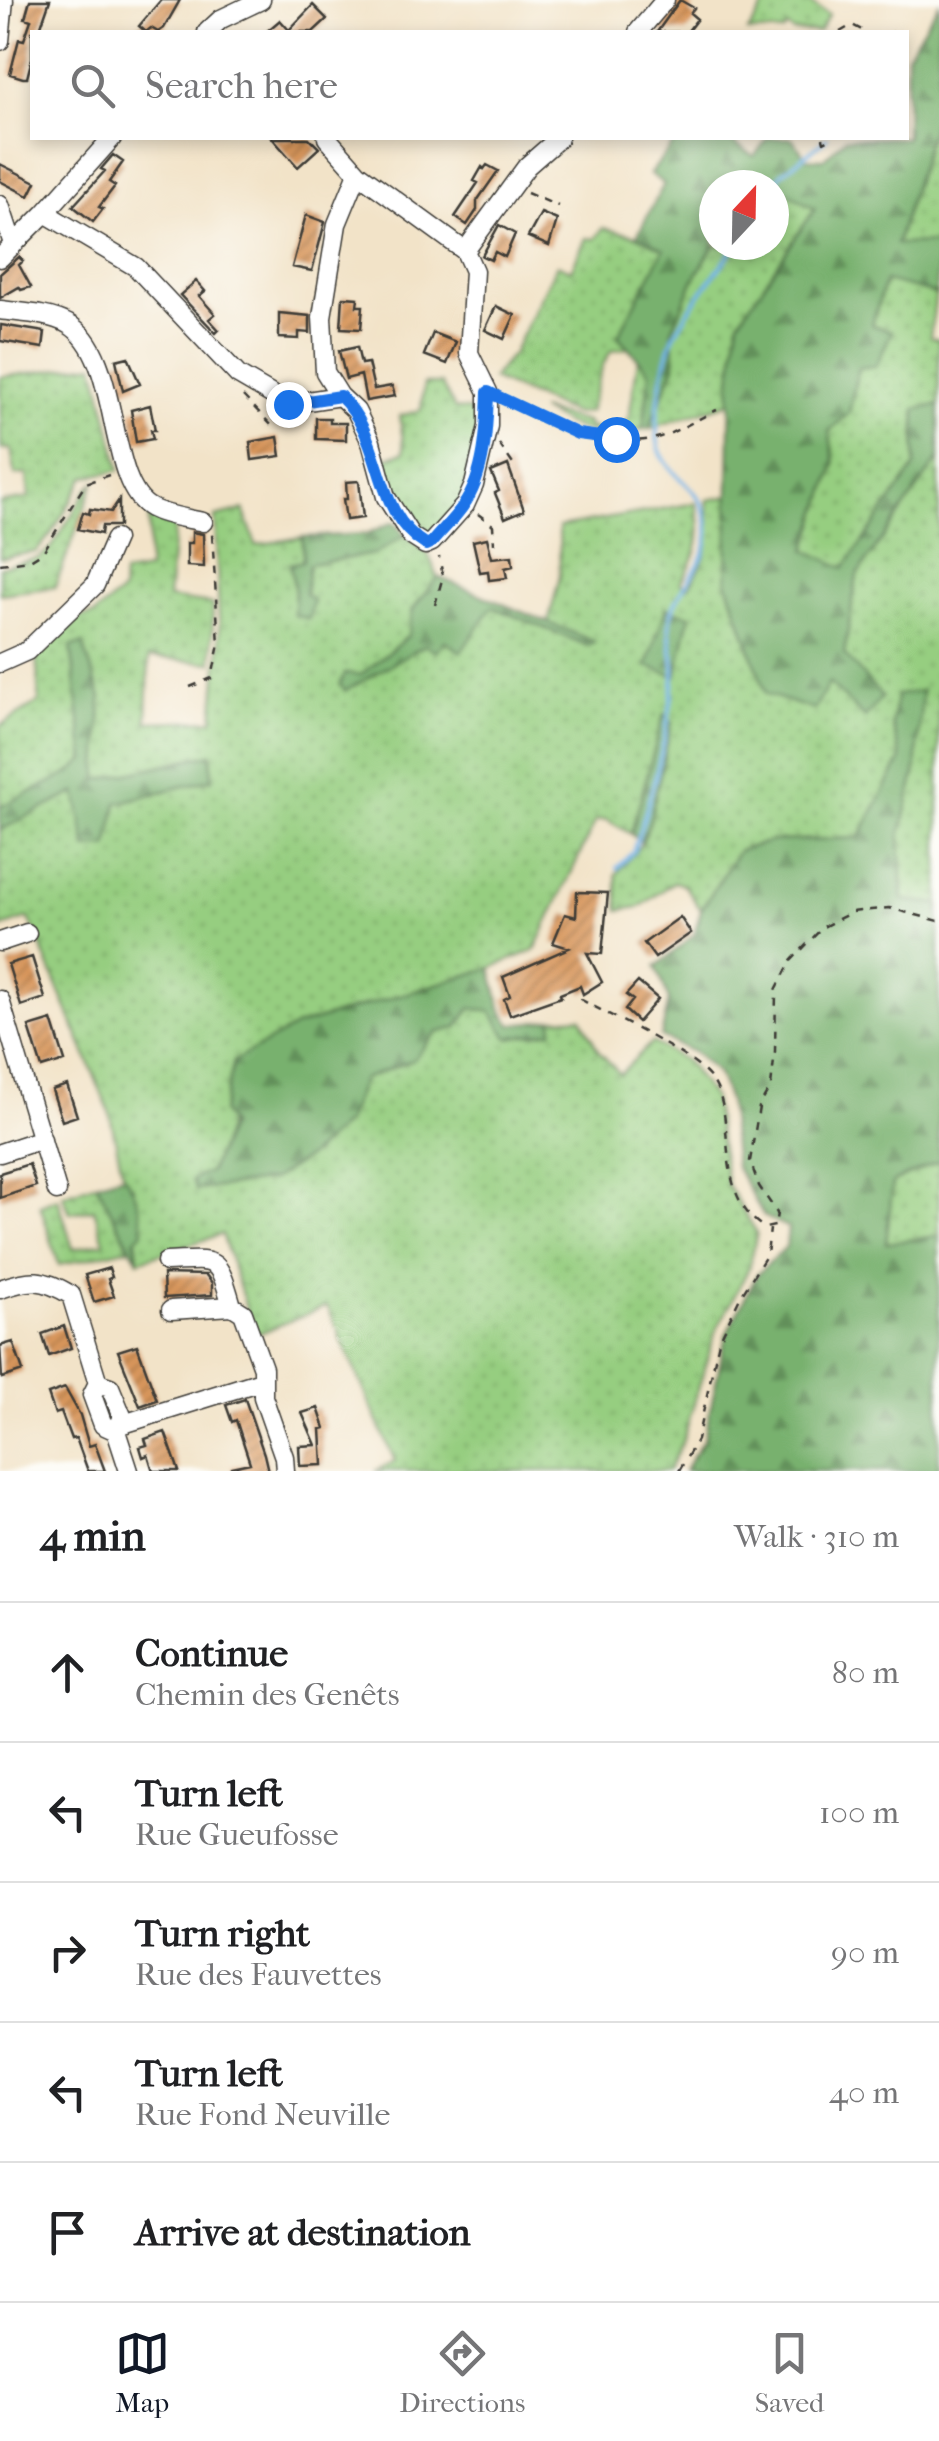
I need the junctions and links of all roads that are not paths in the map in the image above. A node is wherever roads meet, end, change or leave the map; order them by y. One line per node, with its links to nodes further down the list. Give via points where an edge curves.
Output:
1 (4, 0): 6 (street)
2 (262, 0): 4 (street)
3 (665, 0): 5 (street)
4 (209, 30)
5 (640, 30)
6 (0, 42)
7 (110, 140): 12 (street)
8 (329, 140): 10 (street)
9 (557, 140): 14 (street, via 527,166)
10 (358, 173): 14 (street); 16 (street, via 337,224 322,317 325,372)
11 (0, 205): 13 (street)
12 (45, 213): 13 (street); 16 (street, via 136,267 238,375 288,404)
13 (7, 251)
14 (465, 251): 16 (street, via 474,271 469,353 488,392 488,426 464,505 429,543 410,536 386,497 371,442)
15 (0, 310): 17 (street, via 69,324 86,342 108,391 132,490 149,507)
16 (340, 396)
17 (202, 522)
18 (115, 539): 19 (street, via 95,585 28,651)
19 (0, 662)
20 (27, 934): 21 (street)
21 (0, 942)
22 (0, 1000): 23 (street)
23 (42, 1139): 24 (street); 25 (street)
24 (0, 1153)
25 (57, 1191)
26 (166, 1262): 28 (street, via 210,1260 221,1268)
27 (0, 1290): 31 (street, via 48,1281 71,1296 98,1383 92,1395 103,1425)
28 (237, 1309): 29 (street); 30 (street, via 263,1368)
29 (171, 1310)
30 (261, 1381): 31 (street); 33 (street)
31 (118, 1428): 32 (street)
32 (130, 1471)
33 (286, 1471)

